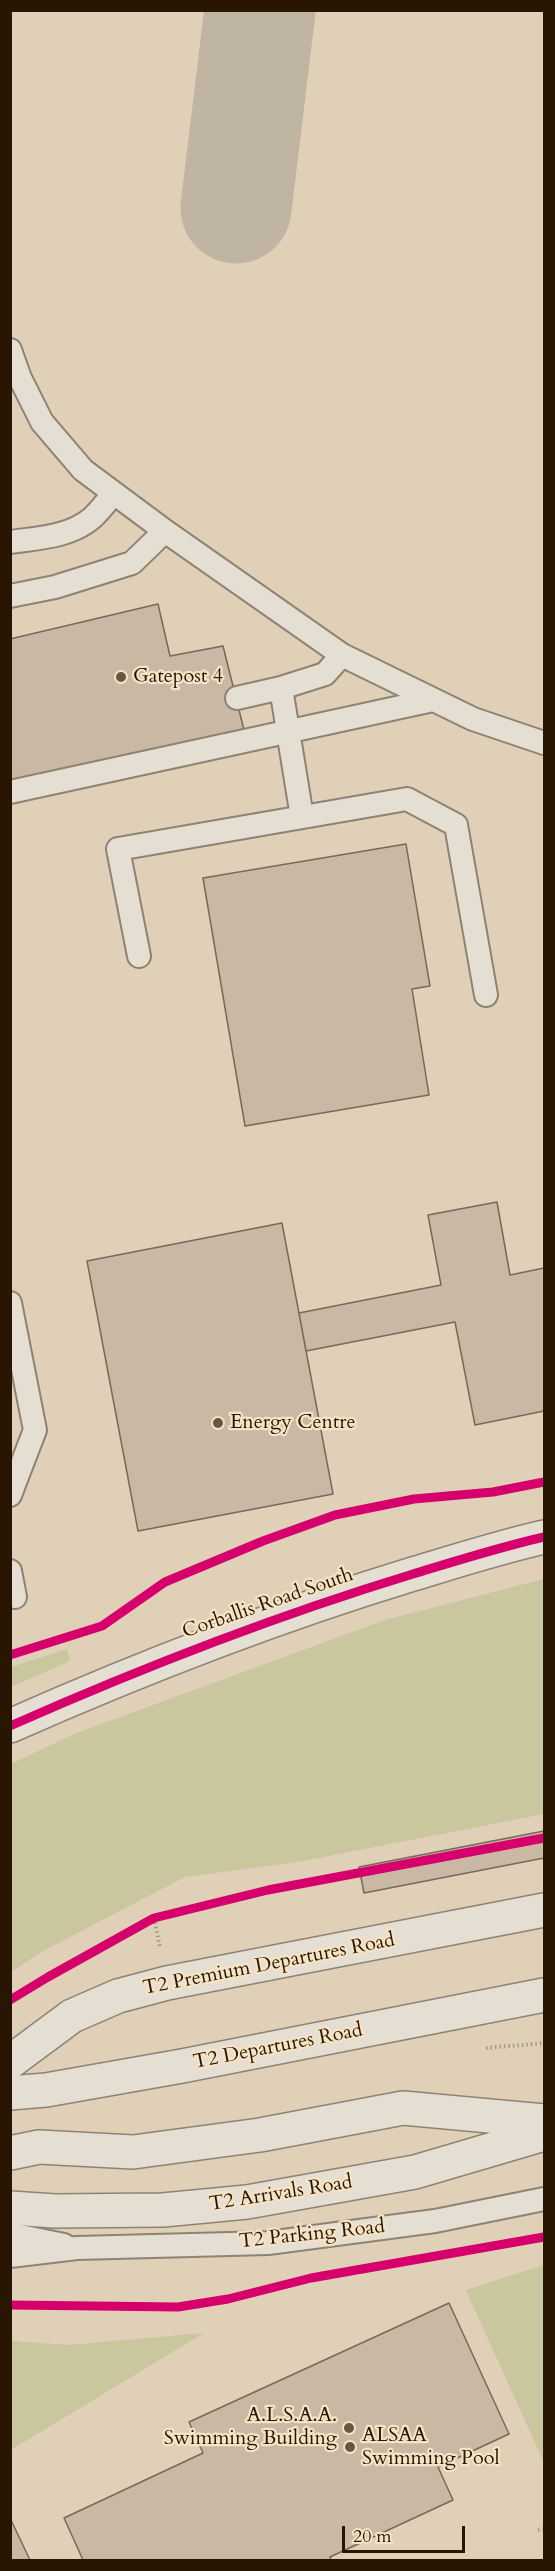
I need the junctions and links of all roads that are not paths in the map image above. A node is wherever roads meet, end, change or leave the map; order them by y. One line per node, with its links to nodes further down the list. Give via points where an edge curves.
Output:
1 (10, 350): 2 (lane, via 42,422 83,470)
2 (114, 493): 3 (lane); 4 (lane, via 92,518 73,530)
3 (165, 531): 5 (lane, via 132,563 55,587); 6 (lane)
4 (10, 542)
5 (10, 596)
6 (342, 655): 7 (lane, via 325,674); 9 (lane)
7 (280, 688): 8 (lane); 10 (lane)
8 (237, 698)
9 (433, 700): 10 (lane); 11 (lane, via 473,719)
10 (288, 732): 12 (lane); 13 (lane)
11 (544, 743)
12 (10, 792)
13 (302, 817): 14 (lane, via 118,849); 15 (lane, via 406,800 456,825)
14 (139, 956)
15 (486, 995)
16 (10, 1303): 17 (lane, via 35,1430)
17 (10, 1495)
18 (544, 1537): 21 (street, Corballis Road South, via 355,1592 187,1651)
19 (10, 1571): 20 (lane)
20 (15, 1597)
21 (10, 1726)
22 (544, 1910): 24 (street, T2 Premium Departures Road, via 167,1983 118,1996 72,2016)
23 (544, 1995): 25 (street, T2 Departures Road, via 182,2066)
24 (10, 2062)
25 (10, 2093)
26 (544, 2121): 28 (street, via 403,2108 132,2152 39,2147)
27 (544, 2134): 30 (street, T2 Arrivals Road, via 415,2172 247,2202 163,2210)
28 (10, 2153)
29 (544, 2199): 32 (lane, T2 Parking Road, via 435,2221 268,2243)
30 (10, 2208)
31 (10, 2234): 32 (lane, T2 Parking Road)
32 (77, 2248): 33 (lane, T2 Parking Road)
33 (10, 2256)

